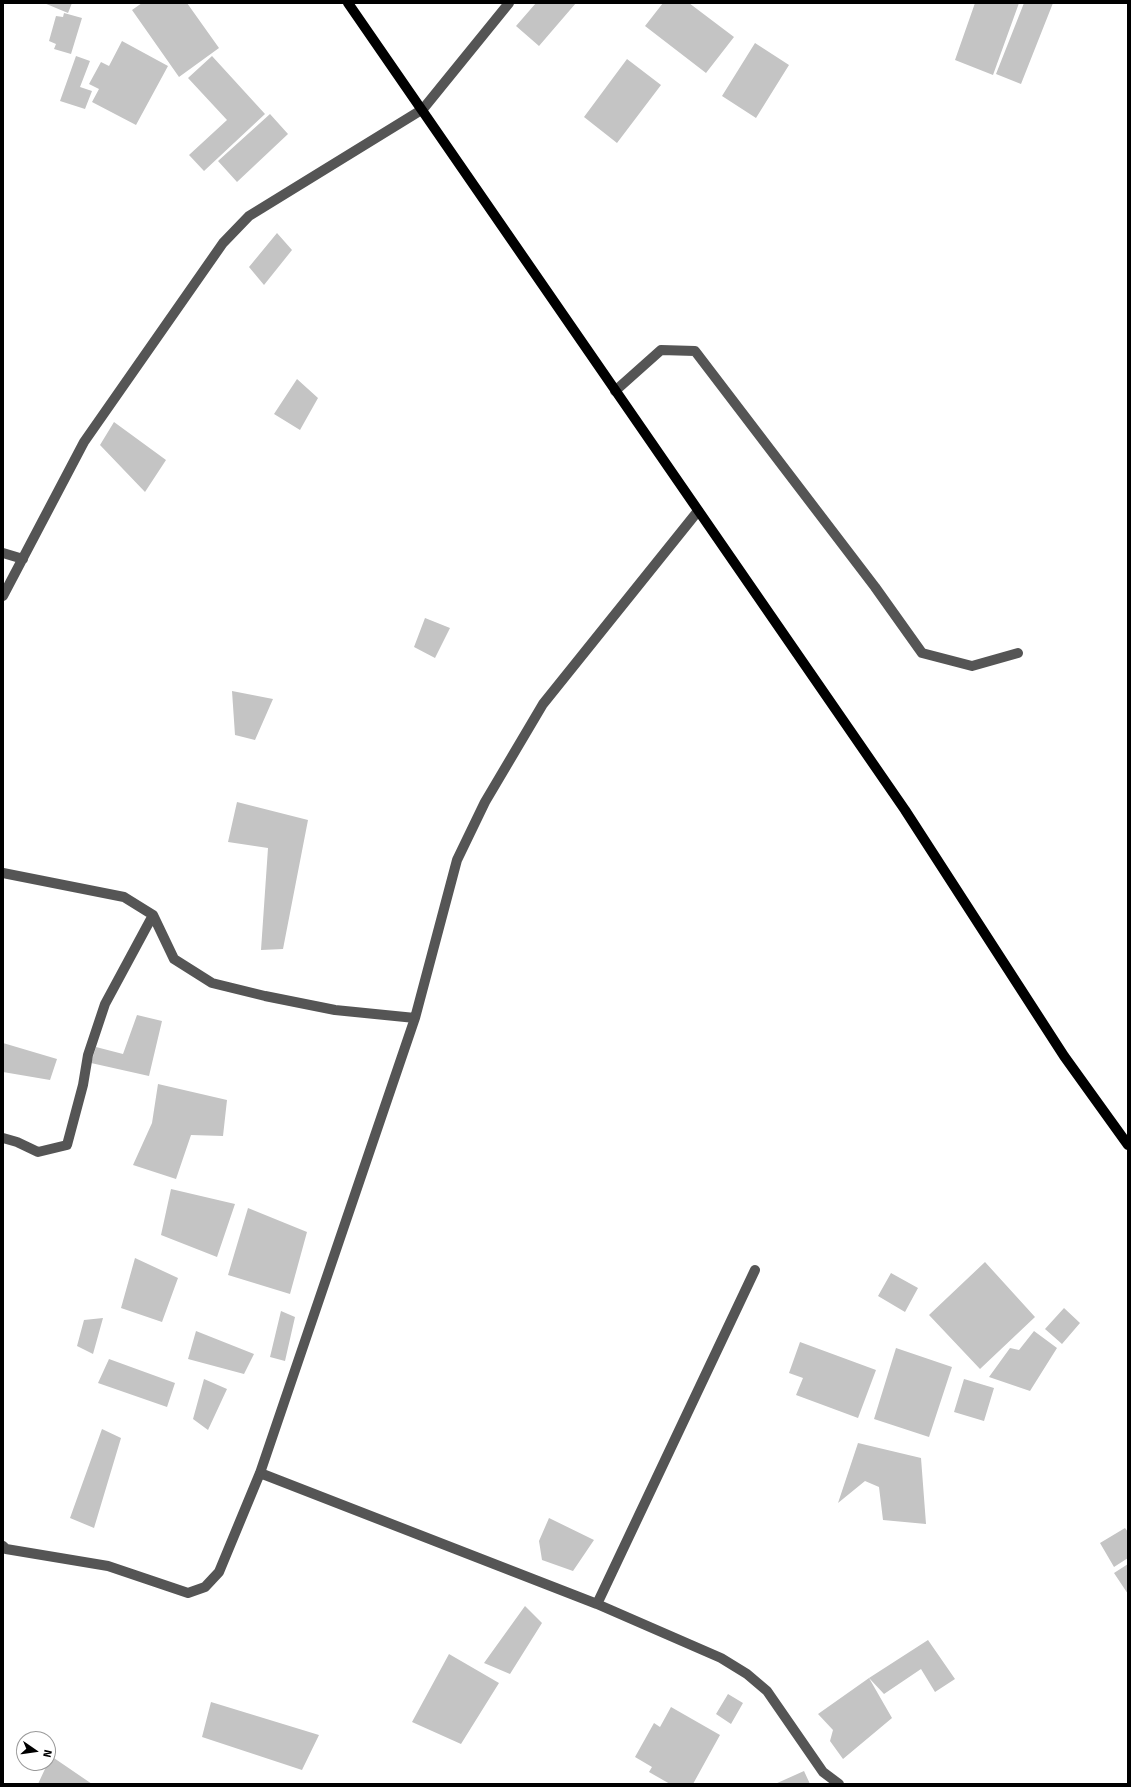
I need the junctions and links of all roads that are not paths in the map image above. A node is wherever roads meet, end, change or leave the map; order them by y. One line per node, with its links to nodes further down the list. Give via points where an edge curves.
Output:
1 (348, 3): 3 (main road)
2 (509, 3): 3 (street)
3 (423, 110): 4 (main road); 7 (street, via 249,216 223,243 84,442)
4 (615, 391): 5 (main road); 9 (street, via 661,350 695,351 875,587 922,653 972,666)
5 (698, 511): 12 (street, via 543,704 485,802 457,860); 14 (main road, via 905,810 1064,1056)
6 (3, 554): 7 (street)
7 (23, 559): 8 (street)
8 (3, 596)
9 (1018, 653)
10 (3, 873): 11 (street, via 124,897)
11 (154, 915): 12 (street, via 174,959 212,983 335,1010); 13 (street, via 105,1004 88,1055 67,1145 38,1152)
12 (415, 1018): 16 (street)
13 (3, 1138)
14 (1128, 1144)
15 (755, 1270): 18 (street)
16 (260, 1474): 17 (street, via 219,1572 205,1587 188,1593 108,1566 6,1549); 18 (street)
17 (3, 1546)
18 (597, 1604): 19 (street, via 721,1658 747,1674 767,1690 823,1772)
19 (839, 1784)

